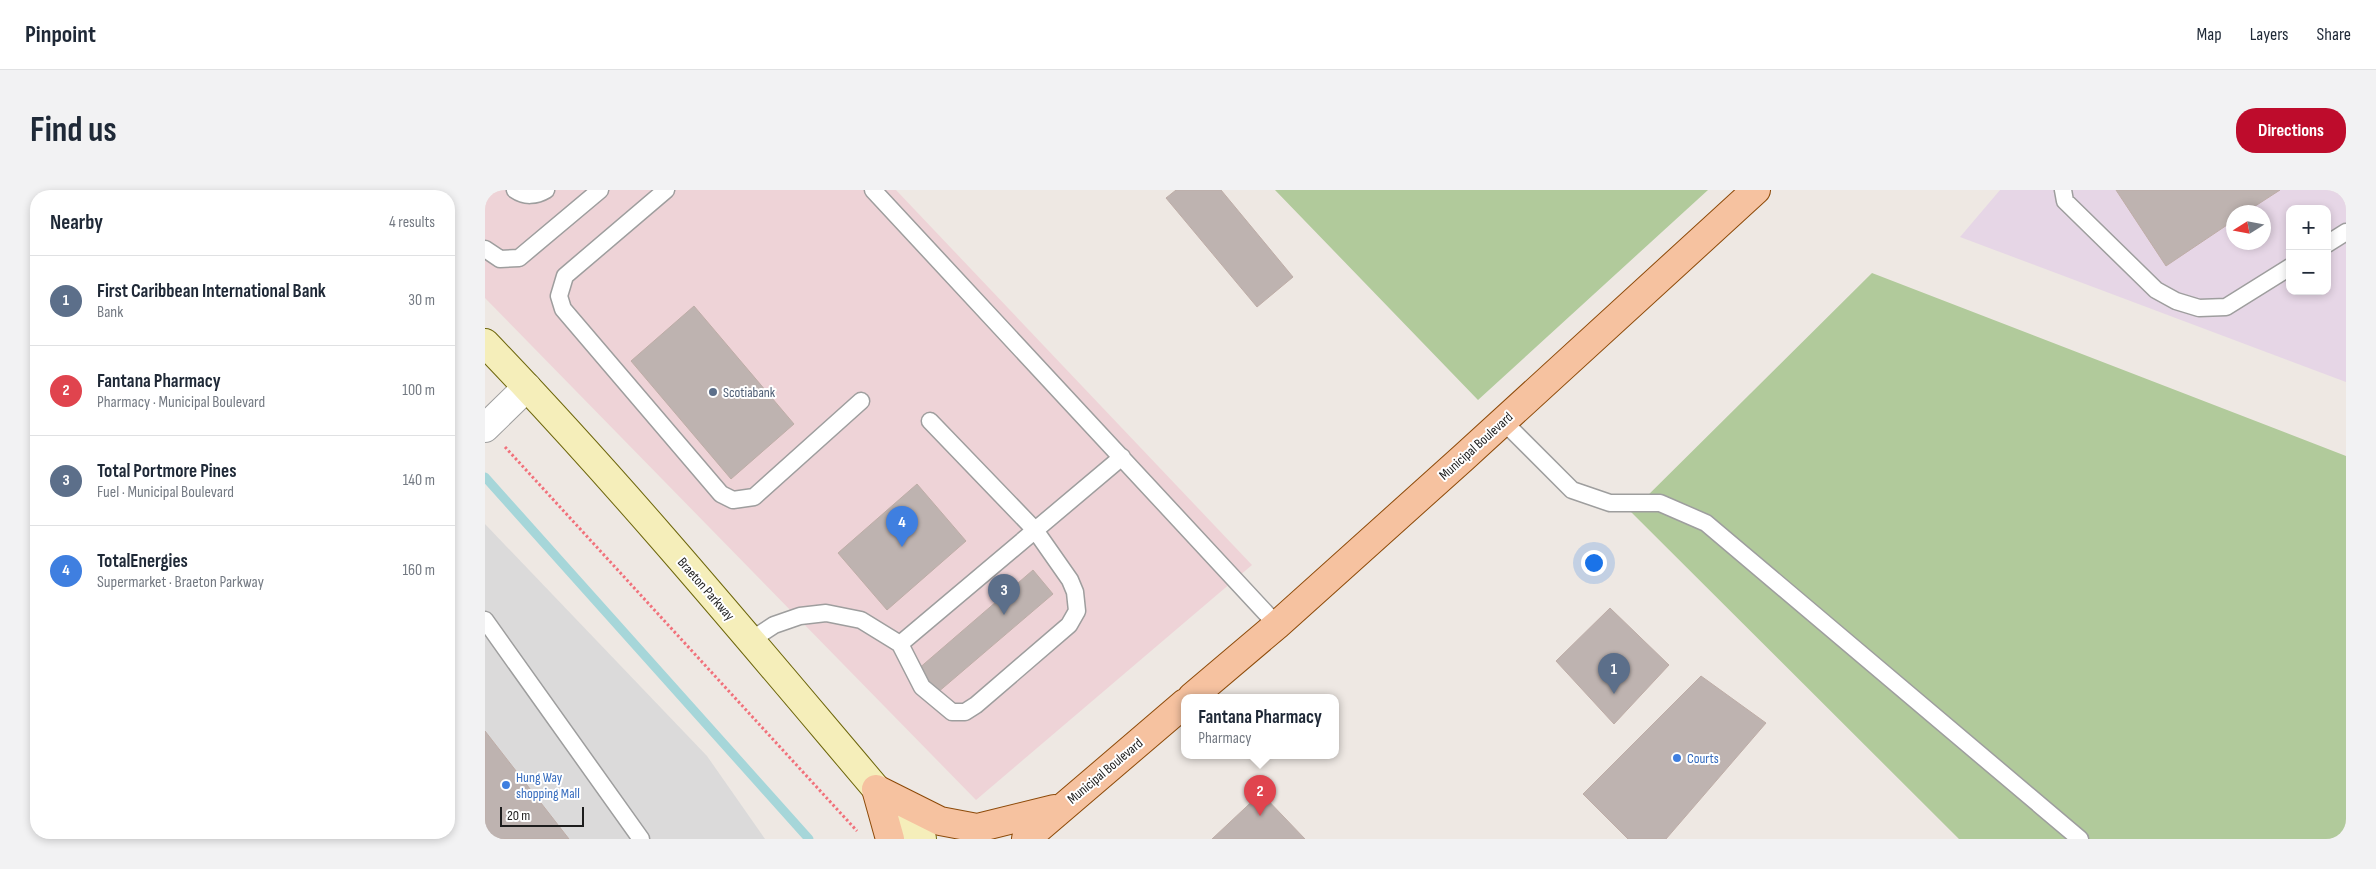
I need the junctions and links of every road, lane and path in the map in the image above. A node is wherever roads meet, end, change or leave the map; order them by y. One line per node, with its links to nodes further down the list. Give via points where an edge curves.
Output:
1 (546, 190): 7 (lane, via 539,194)
2 (600, 190): 10 (lane, via 519,258 500,259)
3 (666, 190): 14 (lane, via 565,276 559,296 563,309 721,494 733,500 754,496)
4 (873, 190): 18 (lane)
5 (1756, 190): 16 (main road, Municipal Boulevard)
6 (2063, 190): 11 (lane, via 2065,201 2156,290 2176,301 2199,308 2226,307)
7 (521, 193)
8 (2346, 232): 9 (lane)
9 (2331, 241)
10 (485, 249)
11 (2286, 270)
12 (485, 343): 13 (main road, Braeton Parkway)
13 (527, 387): 17 (street); 22 (main road, Braeton Parkway)
14 (861, 401)
15 (930, 421): 19 (lane)
16 (1503, 421): 21 (main road, Municipal Boulevard); 34 (lane, via 1572,490 1611,503 1660,503 1706,523)
17 (486, 427): 28 (path)
18 (1121, 457): 19 (lane); 21 (lane)
19 (1035, 530): 23 (lane); 23 (lane, via 1070,580 1077,611 1069,625 976,705 965,712 952,712 936,701 922,687)
20 (485, 620): 29 (lane)
21 (1277, 624): 24 (main road, Municipal Boulevard)
22 (751, 640): 23 (lane, via 774,625 800,616 827,613 861,620); 26 (main road, Braeton Parkway)
23 (900, 644)
24 (1195, 694)
25 (1181, 706): 27 (main road, Municipal Boulevard)
26 (876, 789): 27 (main road, via 940,821 977,828); 30 (main road); 31 (main road, Braeton Parkway)
27 (1065, 805): 32 (main road, Municipal Boulevard); 33 (main road)
28 (858, 832)
29 (641, 839)
30 (890, 839)
31 (922, 839)
32 (1026, 839)
33 (1056, 839)
34 (2079, 839)

